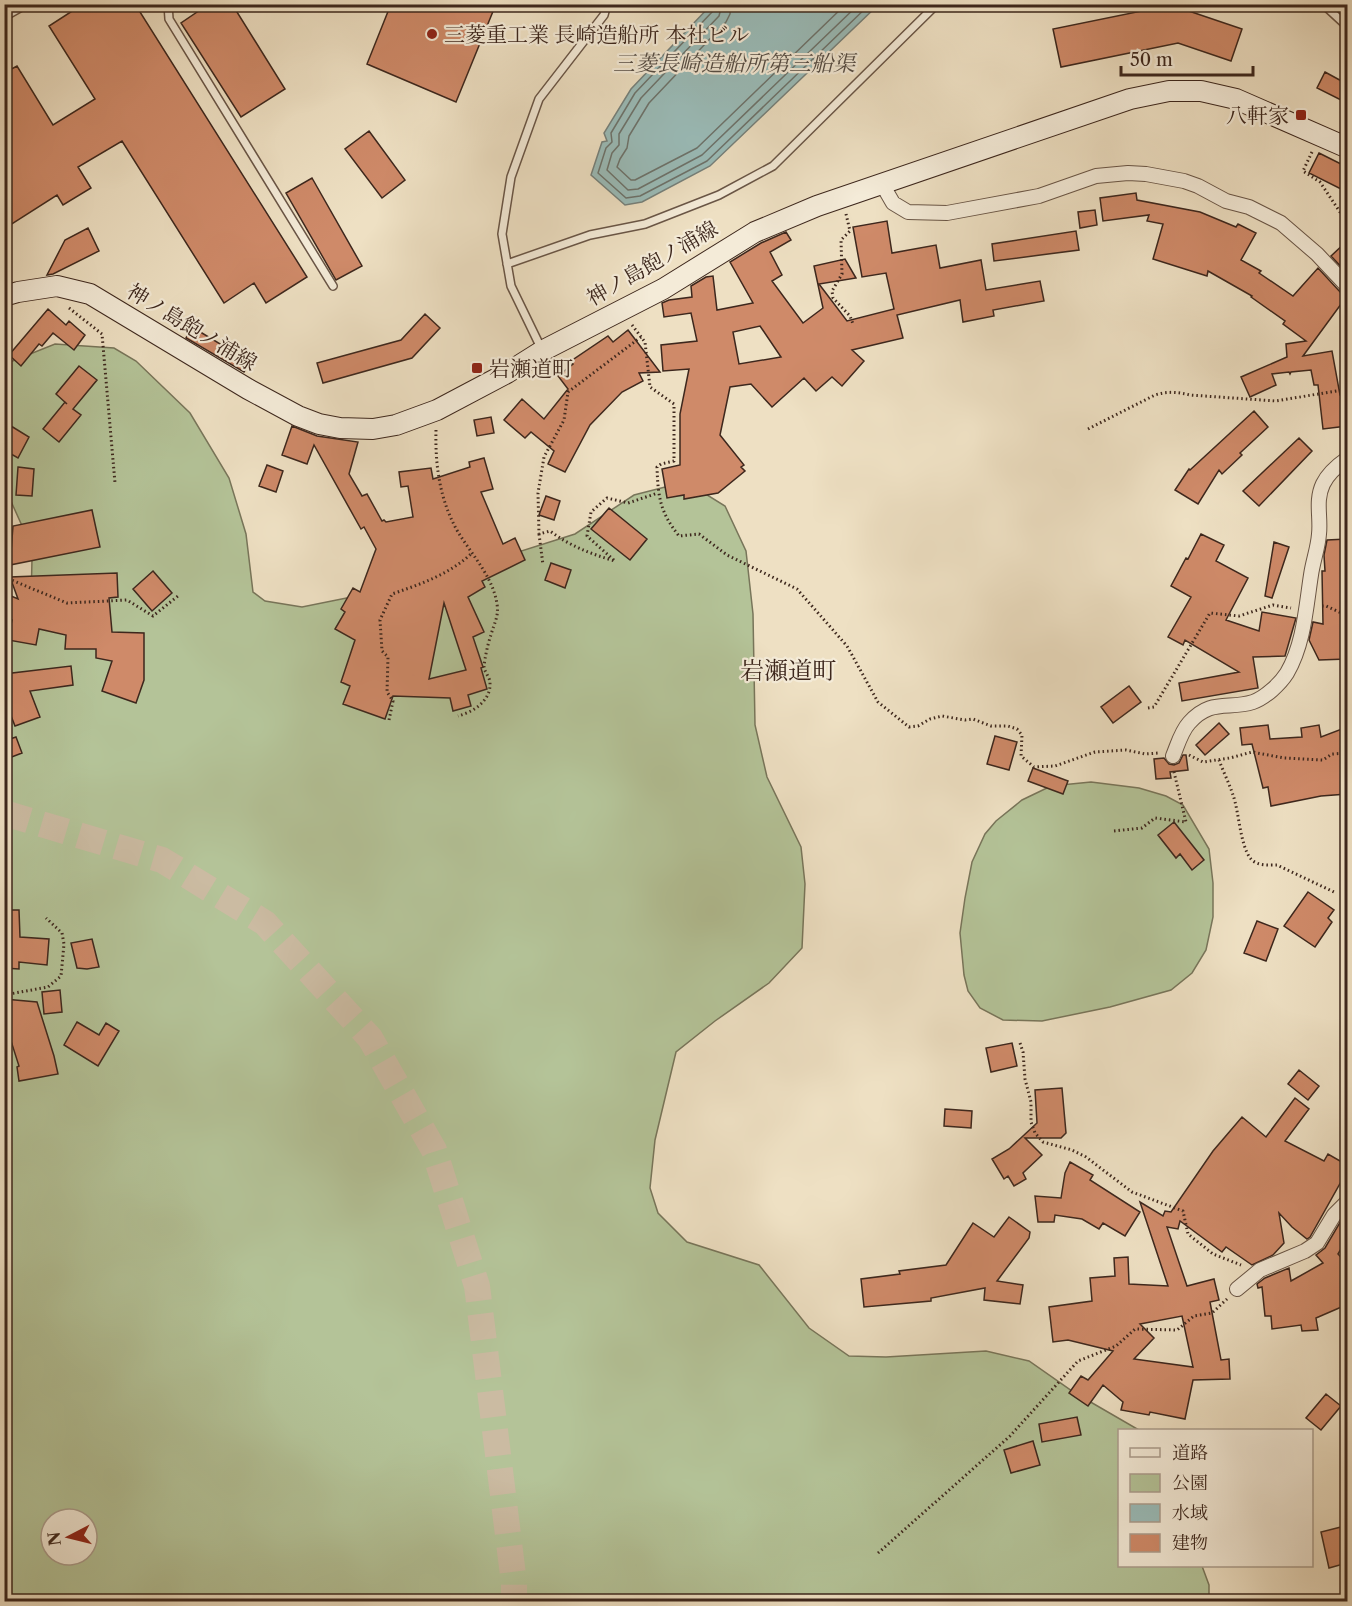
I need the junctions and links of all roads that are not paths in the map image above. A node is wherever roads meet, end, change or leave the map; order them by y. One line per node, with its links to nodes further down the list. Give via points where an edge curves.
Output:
1 (27, 4): 6 (lane)
2 (168, 4): 11 (lane, via 169,19)
3 (608, 4): 10 (lane, via 604,15 539,99 511,177 502,234)
4 (937, 4): 10 (lane, via 773,166 719,195 645,224 590,235)
5 (1323, 4): 7 (lane)
6 (4, 17)
7 (1347, 27)
8 (1347, 148): 9 (main road, 神ノ島飽ノ浦線, via 1236,99 1202,91 1169,91 1109,105)
9 (882, 184): 12 (street, via 893,203 908,212 947,213 1039,196 1088,177 1128,172 1184,181 1281,223); 14 (main road, 神ノ島飽ノ浦線, via 755,231 663,289)
10 (507, 264): 14 (lane, via 511,286)
11 (333, 286)
12 (1347, 287)
13 (4, 296): 14 (main road, 神ノ島飽ノ浦線, via 57,286 90,294 298,416 340,428 396,425 437,411)
14 (542, 351)
15 (1347, 458): 16 (street, via 1332,471 1320,493 1319,534 1306,608 1298,647 1287,673 1266,695 1251,703 1219,706 1200,714 1189,723)
16 (1172, 755)
17 (1347, 1201): 18 (street, via 1317,1244 1269,1265)
18 (1237, 1289)

